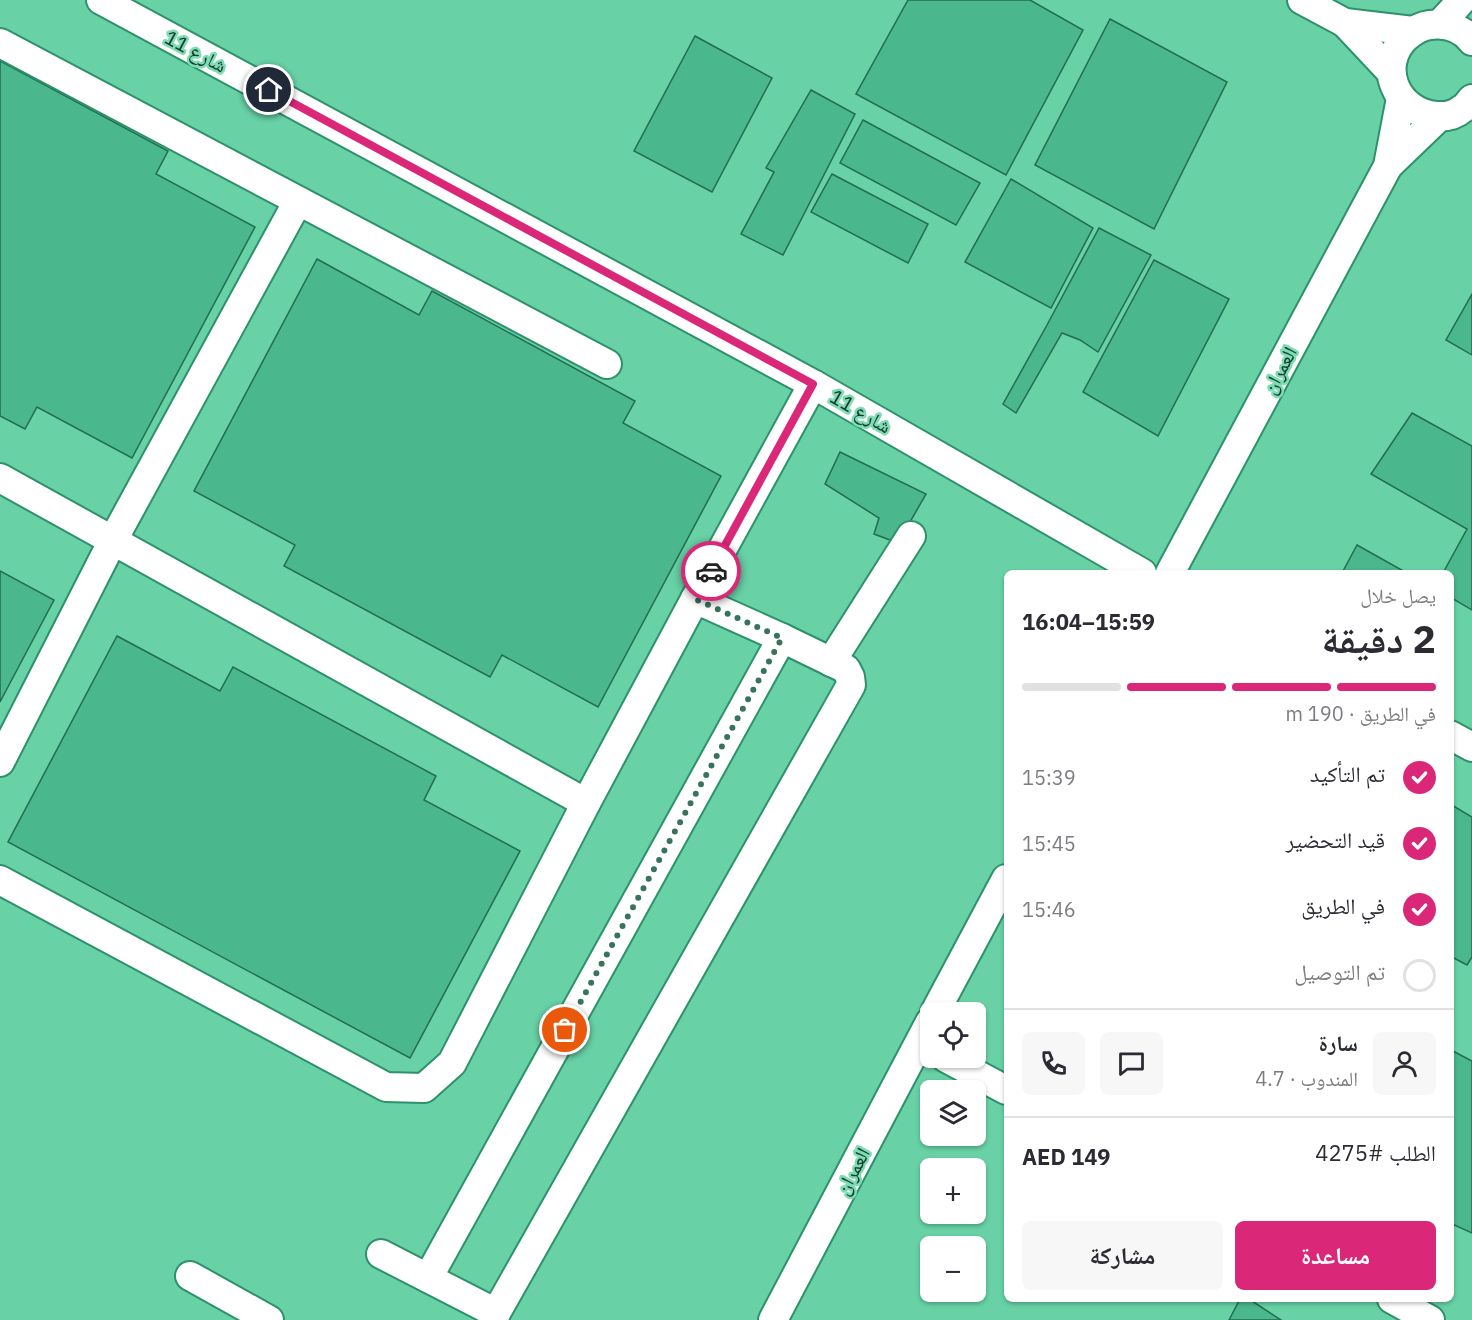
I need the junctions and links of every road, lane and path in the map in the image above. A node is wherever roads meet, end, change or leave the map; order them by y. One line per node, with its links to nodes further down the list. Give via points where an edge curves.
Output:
1 (101, 0): 15 (street, شارع 11)
2 (1302, 0): 4 (street)
3 (1461, 0): 5 (street)
4 (1345, 23): 6 (street); 9 (street)
5 (1440, 24): 6 (street); 7 (street, via 1454,27)
6 (1413, 31): 9 (street, via 1401,42)
7 (1472, 40)
8 (0, 43): 13 (street)
9 (1391, 72): 10 (street)
10 (1401, 98): 11 (street, via 1425,115); 12 (street, العمران)
11 (1462, 109): 12 (street, العمران)
12 (1388, 166): 20 (street, العمران)
13 (298, 201): 14 (street); 18 (street)
14 (607, 364)
15 (813, 384): 19 (street, شارع 11); 21 (street)
16 (0, 478): 18 (street)
17 (911, 536): 23 (street)
18 (113, 540): 26 (street); 27 (street)
19 (1137, 570)
20 (1172, 570)
21 (695, 599): 22 (street); 27 (street)
22 (782, 638): 23 (street); 36 (street)
23 (831, 662): 38 (street, via 846,669 851,685)
24 (1454, 737): 25 (street)
25 (1472, 747)
26 (0, 762)
27 (586, 803): 28 (street, via 452,1063 424,1088 386,1087)
28 (0, 880)
29 (1004, 883): 30 (street)
30 (940, 1002)
31 (920, 1049): 40 (street, العمران)
32 (965, 1068): 33 (street)
33 (1004, 1089)
34 (381, 1254): 36 (street)
35 (190, 1276): 39 (street)
36 (428, 1278): 38 (street)
37 (1397, 1302): 41 (street)
38 (494, 1317)
39 (269, 1320)
40 (773, 1320)
41 (1430, 1320)

